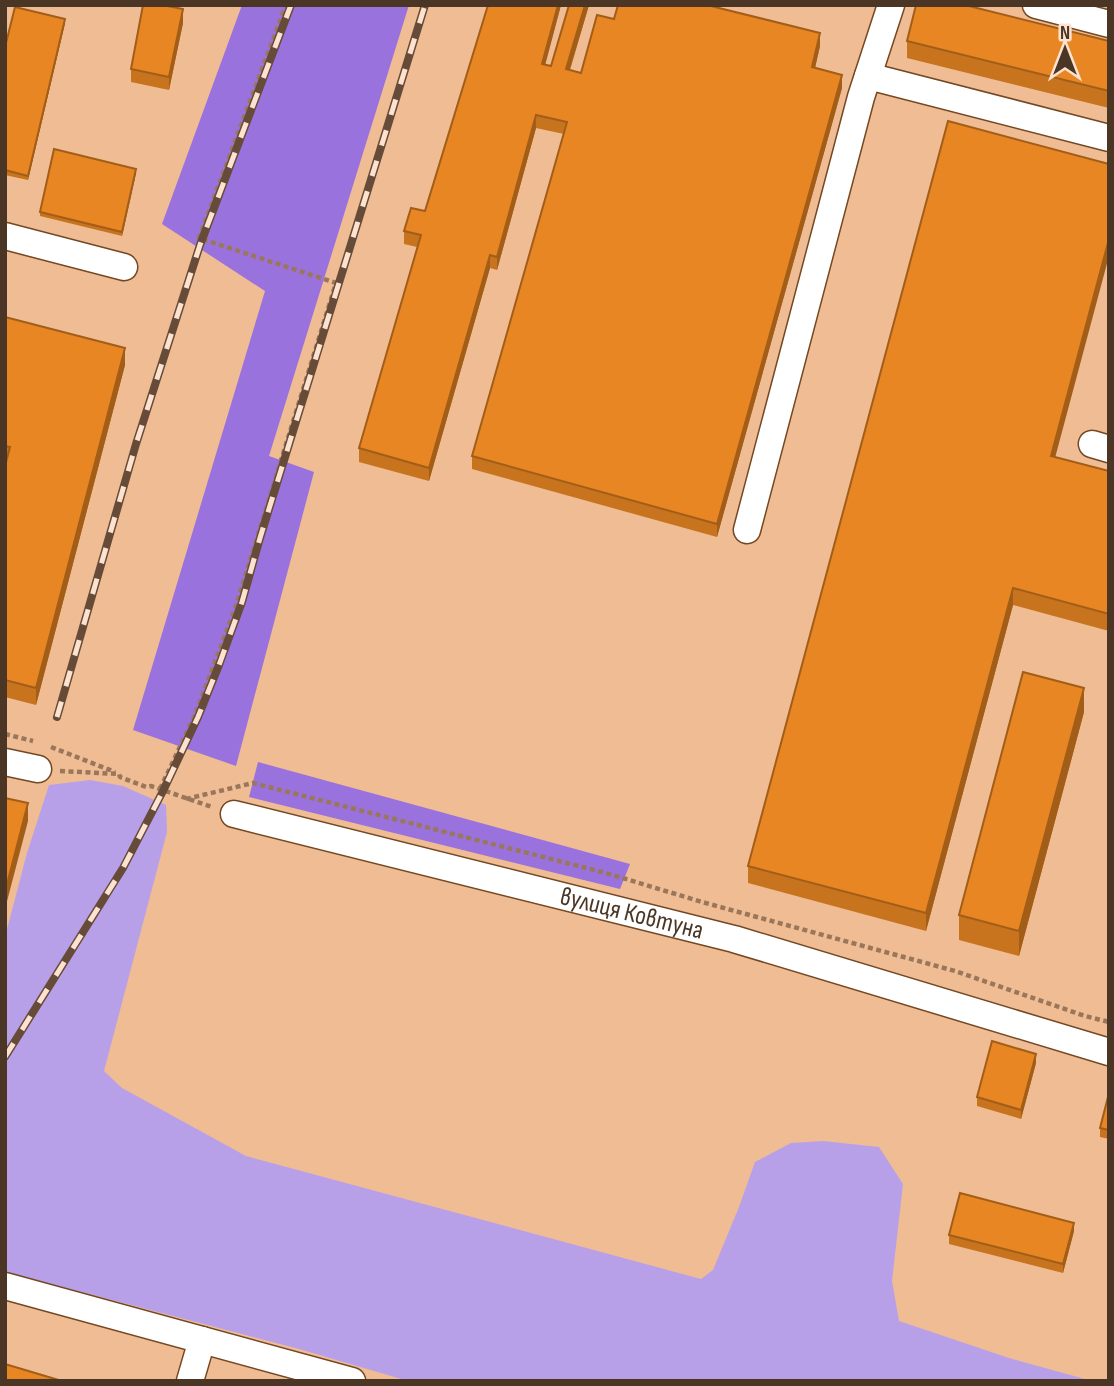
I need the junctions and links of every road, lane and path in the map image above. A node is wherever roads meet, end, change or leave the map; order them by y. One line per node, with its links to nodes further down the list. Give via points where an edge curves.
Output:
1 (286, 5): 14 (path, via 199,238 336,283 236,609)
2 (891, 5): 5 (street)
3 (1036, 5): 4 (street)
4 (1109, 24)
5 (868, 76): 6 (street); 9 (street)
6 (1109, 138)
7 (5, 236): 8 (street)
8 (124, 267)
9 (747, 530)
10 (5, 734): 13 (path)
11 (5, 762): 12 (street)
12 (38, 769): 13 (path)
13 (118, 774): 14 (path)
14 (160, 789): 15 (path)
15 (186, 799): 16 (path); 17 (path, via 253,783 606,873 944,968)
16 (234, 814): 18 (street, вулиця Ковтуна, via 734,939)
17 (1109, 1022)
18 (1109, 1052)
19 (5, 1286): 20 (street)
20 (202, 1339): 21 (street); 22 (street)
21 (190, 1381)
22 (352, 1381)

